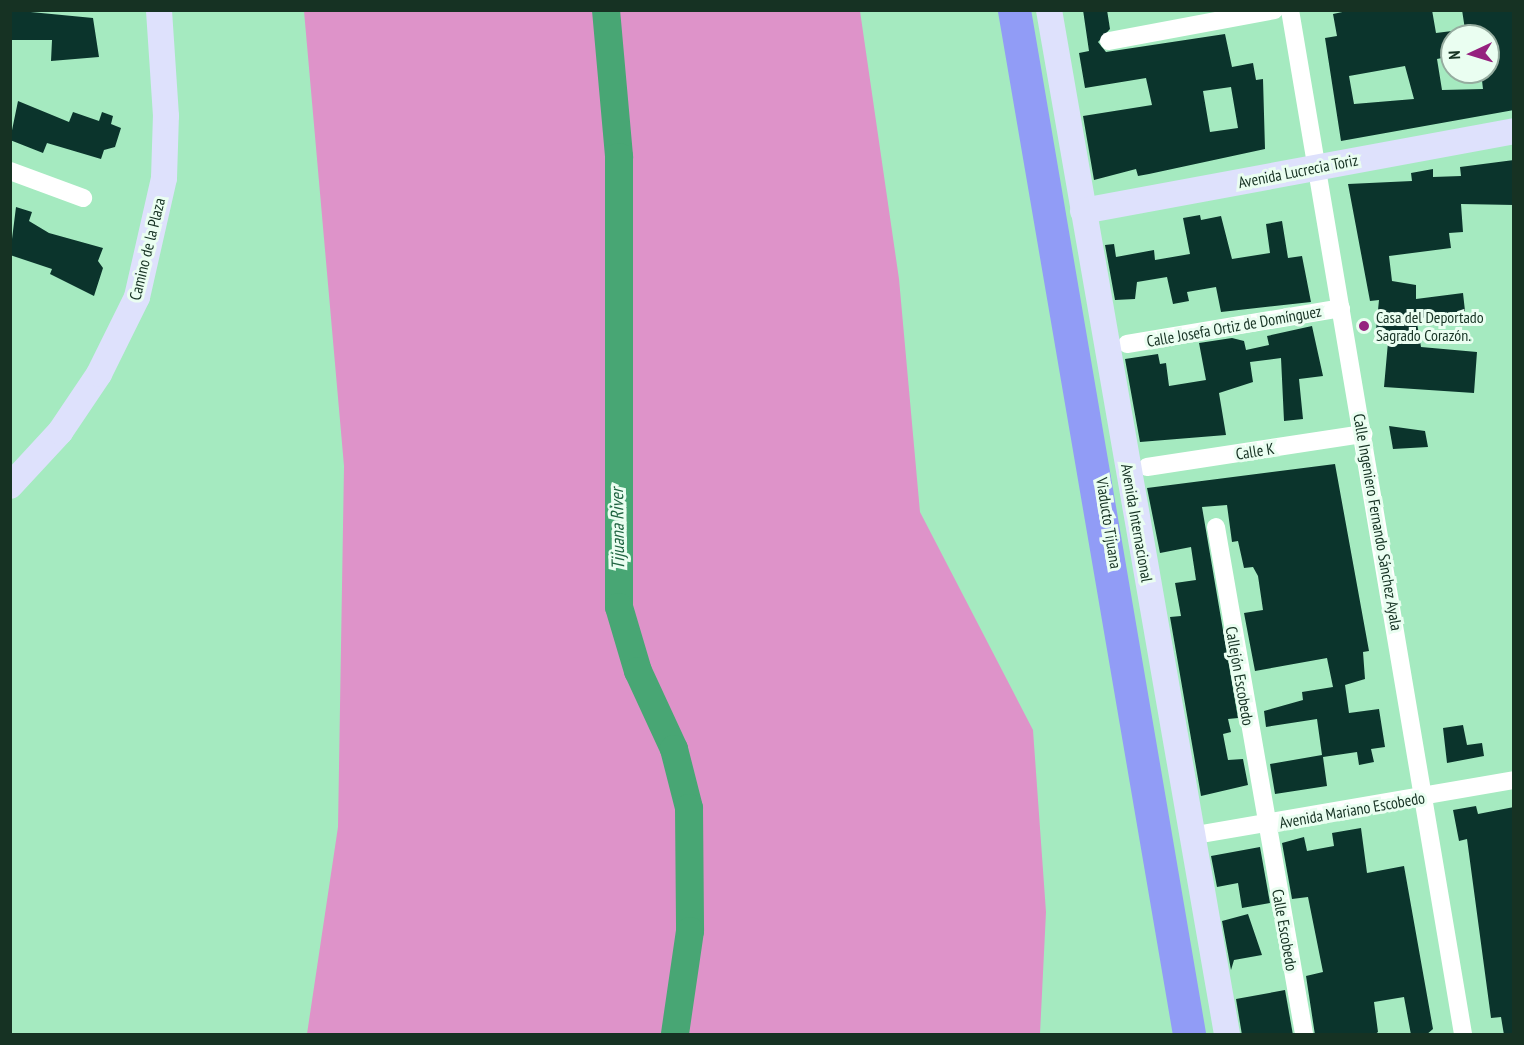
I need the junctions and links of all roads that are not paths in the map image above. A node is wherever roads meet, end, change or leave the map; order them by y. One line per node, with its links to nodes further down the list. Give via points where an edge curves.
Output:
1 (159, 10): 18 (main road, Camino de la Plaza, via 166,116 164,178 137,297 99,374 67,422)
2 (1014, 10): 24 (highway)
3 (1023, 10): 25 (highway, Viaducto Tijuana)
4 (1031, 10): 26 (highway, Viaducto Tijuana); 27 (highway, Avenida Internacional)
5 (1049, 10): 13 (main road, Avenida Internacional)
6 (1274, 10): 8 (street)
7 (1290, 10): 10 (street, Calle Ingeniero Fernando Sánchez Ayala)
8 (1109, 41)
9 (1514, 131): 10 (main road, Avenida Lucrecia Toriz)
10 (1317, 167): 13 (main road, Avenida Lucrecia Toriz); 14 (street, Calle Ingeniero Fernando Sánchez Ayala)
11 (10, 171): 12 (street)
12 (83, 198)
13 (1083, 211): 23 (main road, Avenida Internacional)
14 (1341, 308): 15 (street, Calle Josefa Ortiz de Domínguez); 16 (street, Calle Ingeniero Fernando Sánchez Ayala)
15 (1127, 344)
16 (1363, 434): 17 (street, Calle K); 21 (street, Calle Ingeniero Fernando Sánchez Ayala)
17 (1147, 467)
18 (10, 486)
19 (1216, 527): 22 (street, Callejón Escobedo)
20 (1514, 780): 21 (street, Avenida Mariano Escobedo)
21 (1423, 798): 22 (street, Avenida Mariano Escobedo); 30 (street, Calle Ingeniero Fernando Sánchez Ayala)
22 (1266, 825): 23 (street, Avenida Mariano Escobedo); 29 (street, Calle Escobedo)
23 (1190, 836): 28 (main road, Avenida Internacional)
24 (1189, 1035)
25 (1197, 1035)
26 (1203, 1035)
27 (1208, 1035)
28 (1227, 1035)
29 (1304, 1035)
30 (1463, 1035)

